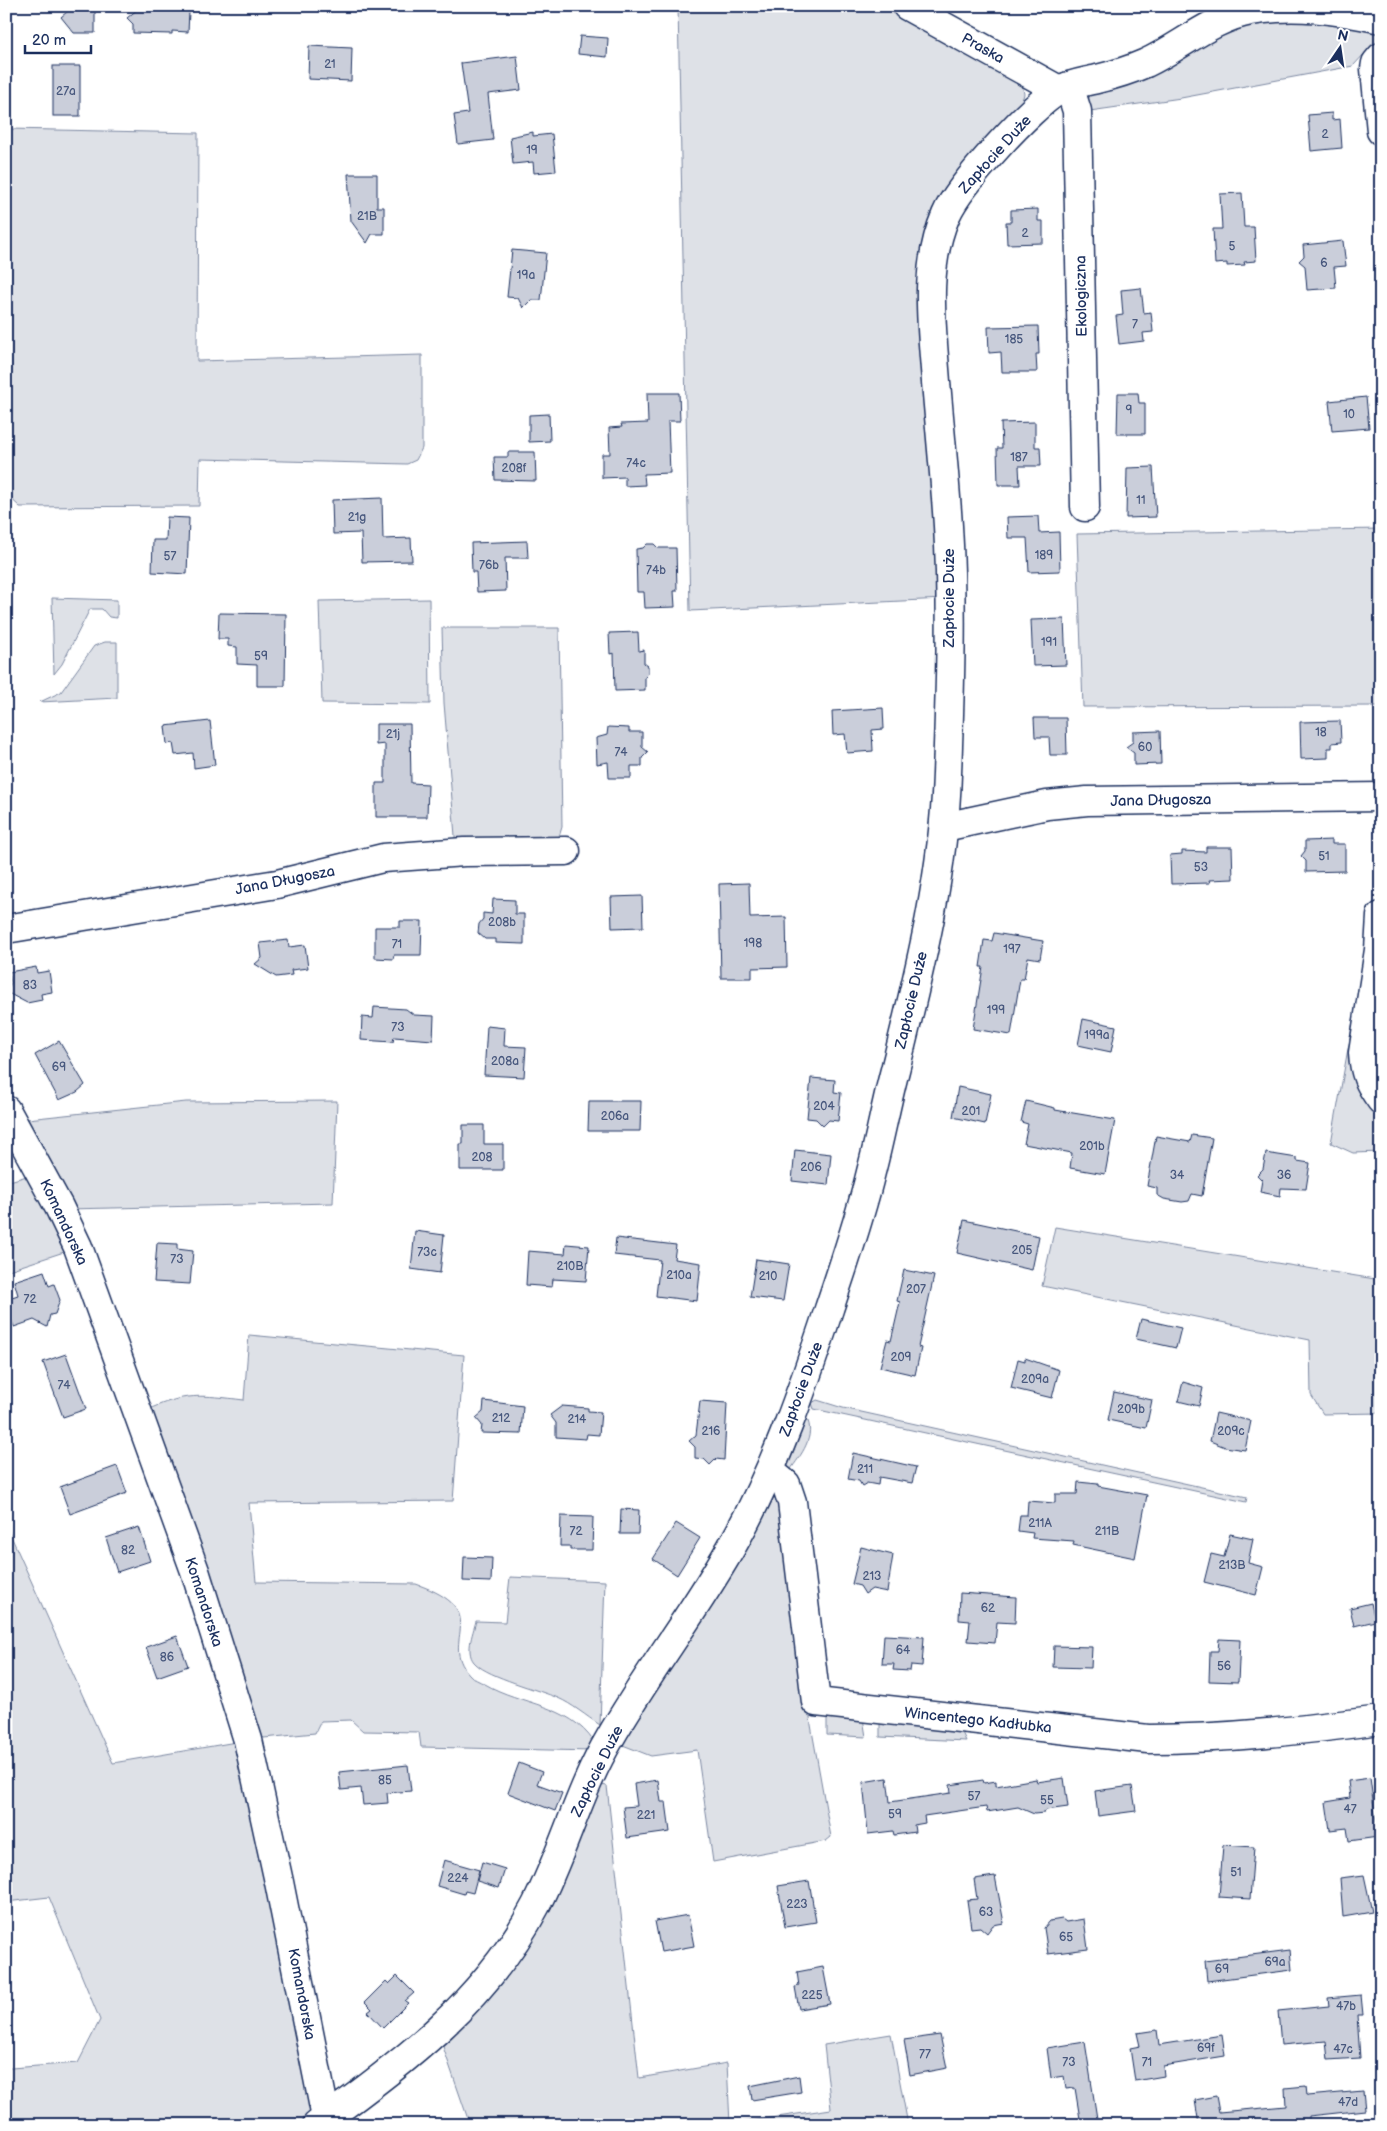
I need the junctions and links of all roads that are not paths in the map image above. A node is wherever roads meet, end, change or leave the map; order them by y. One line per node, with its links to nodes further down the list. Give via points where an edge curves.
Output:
1 (907, 6): 4 (street, Praska)
2 (1381, 19): 4 (street, Zapłocie Duże, via 1342,10 1296,7 1235,14 1120,74)
3 (1381, 57): 5 (street, via 1375,68)
4 (1064, 88): 6 (street, Ekologiczna, via 1077,111); 8 (street, Zapłocie Duże, via 1026,119 964,185 942,223 934,256 930,307 950,584)
5 (1381, 131)
6 (1085, 507)
7 (1381, 796): 8 (street, Jana Długosza, via 1087,801)
8 (944, 827): 14 (street, Zapłocie Duże, via 921,957 870,1177 802,1389)
9 (566, 851): 11 (street, Jana Długosza, via 464,852 383,858 276,884)
10 (1381, 916): 12 (street, via 1363,1053 1364,1070)
11 (6, 929)
12 (1381, 1100)
13 (6, 1110): 16 (street, Komandorska, via 78,1247 198,1580 248,1740 279,1882)
14 (770, 1470): 15 (street, Wincentego Kadłubka, via 786,1484 792,1502 816,1702 1148,1739 1201,1739); 16 (street, Zapłocie Duże, via 735,1540 608,1740 558,1859 524,1928 474,1994 435,2032 404,2061)
15 (1381, 1720)
16 (321, 2121)

